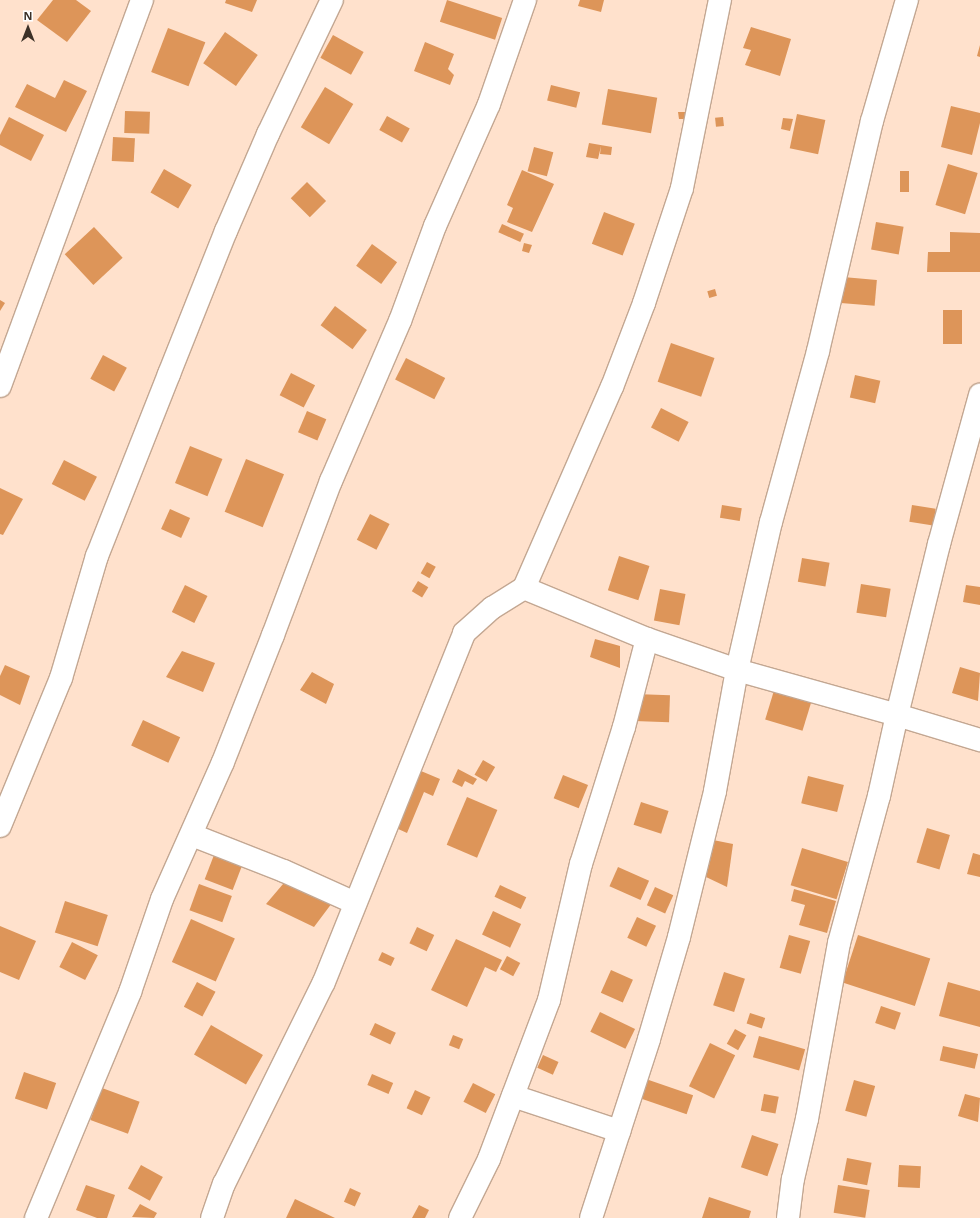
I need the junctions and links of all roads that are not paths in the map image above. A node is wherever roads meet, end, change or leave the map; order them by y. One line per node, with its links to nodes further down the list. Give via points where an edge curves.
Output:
1 (142, 0): 6 (street)
2 (332, 0): 13 (street, via 268,134 183,338 97,556 61,678)
3 (525, 0): 14 (street, via 489,104 435,226 400,321 331,480 273,635)
4 (720, 0): 8 (street, via 682,188 644,304 612,387)
5 (907, 0): 10 (street, via 872,121 818,351 771,522)
6 (0, 386)
7 (980, 395): 11 (street, via 939,544)
8 (524, 588): 9 (street); 15 (street, via 492,608 464,633)
9 (647, 639): 10 (street); 16 (street, via 624,727 580,864 549,1000)
10 (738, 670): 11 (street); 17 (street, via 716,791 649,1039)
11 (897, 715): 12 (street); 22 (street, via 879,796 839,943 807,1119 793,1179)
12 (980, 740)
13 (0, 826)
14 (192, 835): 15 (street, via 284,871); 18 (street, via 162,899 130,992)
15 (355, 903): 19 (street, via 324,982 224,1184)
16 (513, 1096): 17 (street); 20 (street, via 489,1159)
17 (619, 1131): 21 (street)
18 (36, 1218)
19 (212, 1218)
20 (460, 1218)
21 (591, 1218)
22 (788, 1218)

